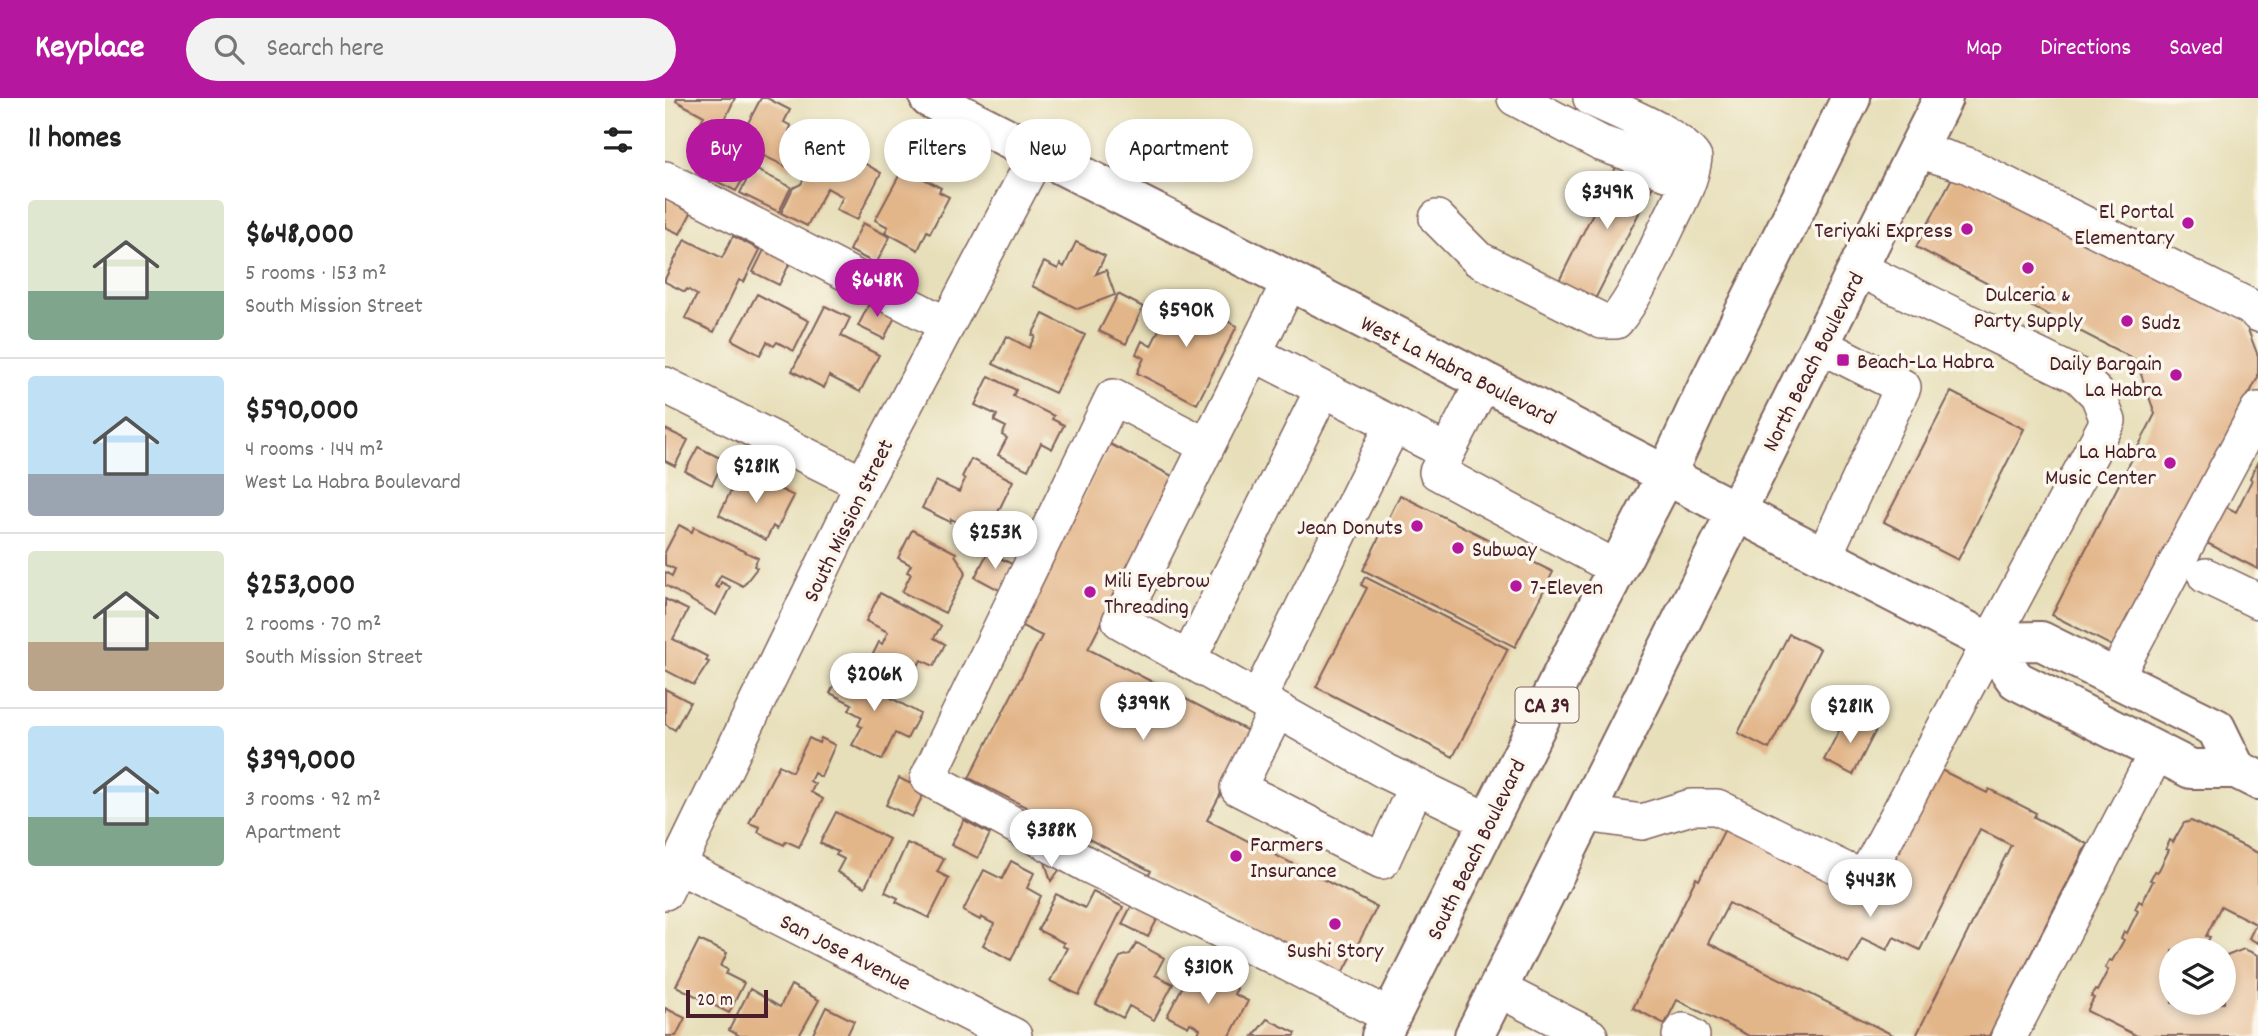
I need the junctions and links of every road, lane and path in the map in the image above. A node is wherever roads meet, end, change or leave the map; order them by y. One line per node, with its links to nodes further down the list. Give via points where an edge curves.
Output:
1 (929, 98): 7 (main road, West La Habra Boulevard)
2 (1515, 98): 9 (street, via 1600,143 1666,173)
3 (1591, 98): 6 (street)
4 (1851, 98): 27 (main road, CA 39)
5 (1943, 98): 8 (main road, North Beach Boulevard)
6 (1636, 108): 9 (street, via 1688,149 1694,158)
7 (1005, 136)
8 (1917, 150): 14 (main road, North Beach Boulevard); 16 (street, via 1967,165)
9 (1689, 178): 13 (street, via 1634,299 1616,321 1602,321 1478,259)
10 (665, 179): 17 (street)
11 (1091, 180): 15 (main road, West La Habra Boulevard)
12 (1023, 182): 17 (street, South Mission Street)
13 (1437, 218)
14 (1859, 269): 18 (main road, North Beach Boulevard); 34 (street, via 2079,376 2098,395 2108,421)
15 (1290, 281): 19 (street); 20 (main road, West La Habra Boulevard)
16 (2258, 314)
17 (947, 325): 28 (street, South Mission Street)
18 (1820, 345): 29 (main road, North Beach Boulevard); 30 (street, via 1903,387)
19 (1253, 354): 22 (street); 25 (street)
20 (1484, 381): 26 (street); 27 (main road, West La Habra Boulevard)
21 (665, 385): 28 (street)
22 (1323, 389): 24 (street); 35 (street)
23 (2258, 410): 36 (street)
24 (1393, 425): 26 (street); 37 (street)
25 (1207, 446): 35 (street, via 1120,621); 45 (street, via 1113,397 928,778 1088,865 1289,964)
26 (1447, 453): 31 (street, via 1437,472)
27 (1666, 475): 29 (main road, West La Habra Boulevard); 31 (main road, South Beach Boulevard / CA 39)
28 (863, 484): 43 (street, South Mission Street)
29 (1737, 511): 30 (main road, West La Habra Boulevard); 41 (main road)
30 (1824, 556): 34 (main road, West La Habra Boulevard)
31 (1618, 569): 42 (main road, South Beach Boulevard / CA 39)
32 (2206, 576): 33 (street)
33 (2258, 601)
34 (1989, 642): 36 (main road, West La Habra Boulevard, via 2042,641); 38 (main road, West La Habra Boulevard, via 2017,680); 41 (street, via 1865,877 1717,807 1692,807 1642,822)
35 (1188, 660): 37 (street)
36 (2115, 678): 39 (main road, West La Habra Boulevard, via 2216,728)
37 (1268, 705): 40 (street); 40 (street, via 1238,788 1382,862)
38 (2157, 752): 39 (main road, West La Habra Boulevard, via 2191,769); 51 (street)
39 (2247, 774)
40 (1416, 786): 42 (street)
41 (1586, 814): 44 (main road)
42 (1489, 821): 45 (main road, South Beach Boulevard / CA 39)
43 (672, 879): 46 (street, San Jose Avenue)
44 (1498, 989): 47 (main road); 48 (street)
45 (1386, 1027)
46 (1014, 1036)
47 (1474, 1036)
48 (1590, 1036)
49 (1680, 1036): 50 (street, via 1682,1031)
50 (1692, 1036)
51 (2009, 1036)

